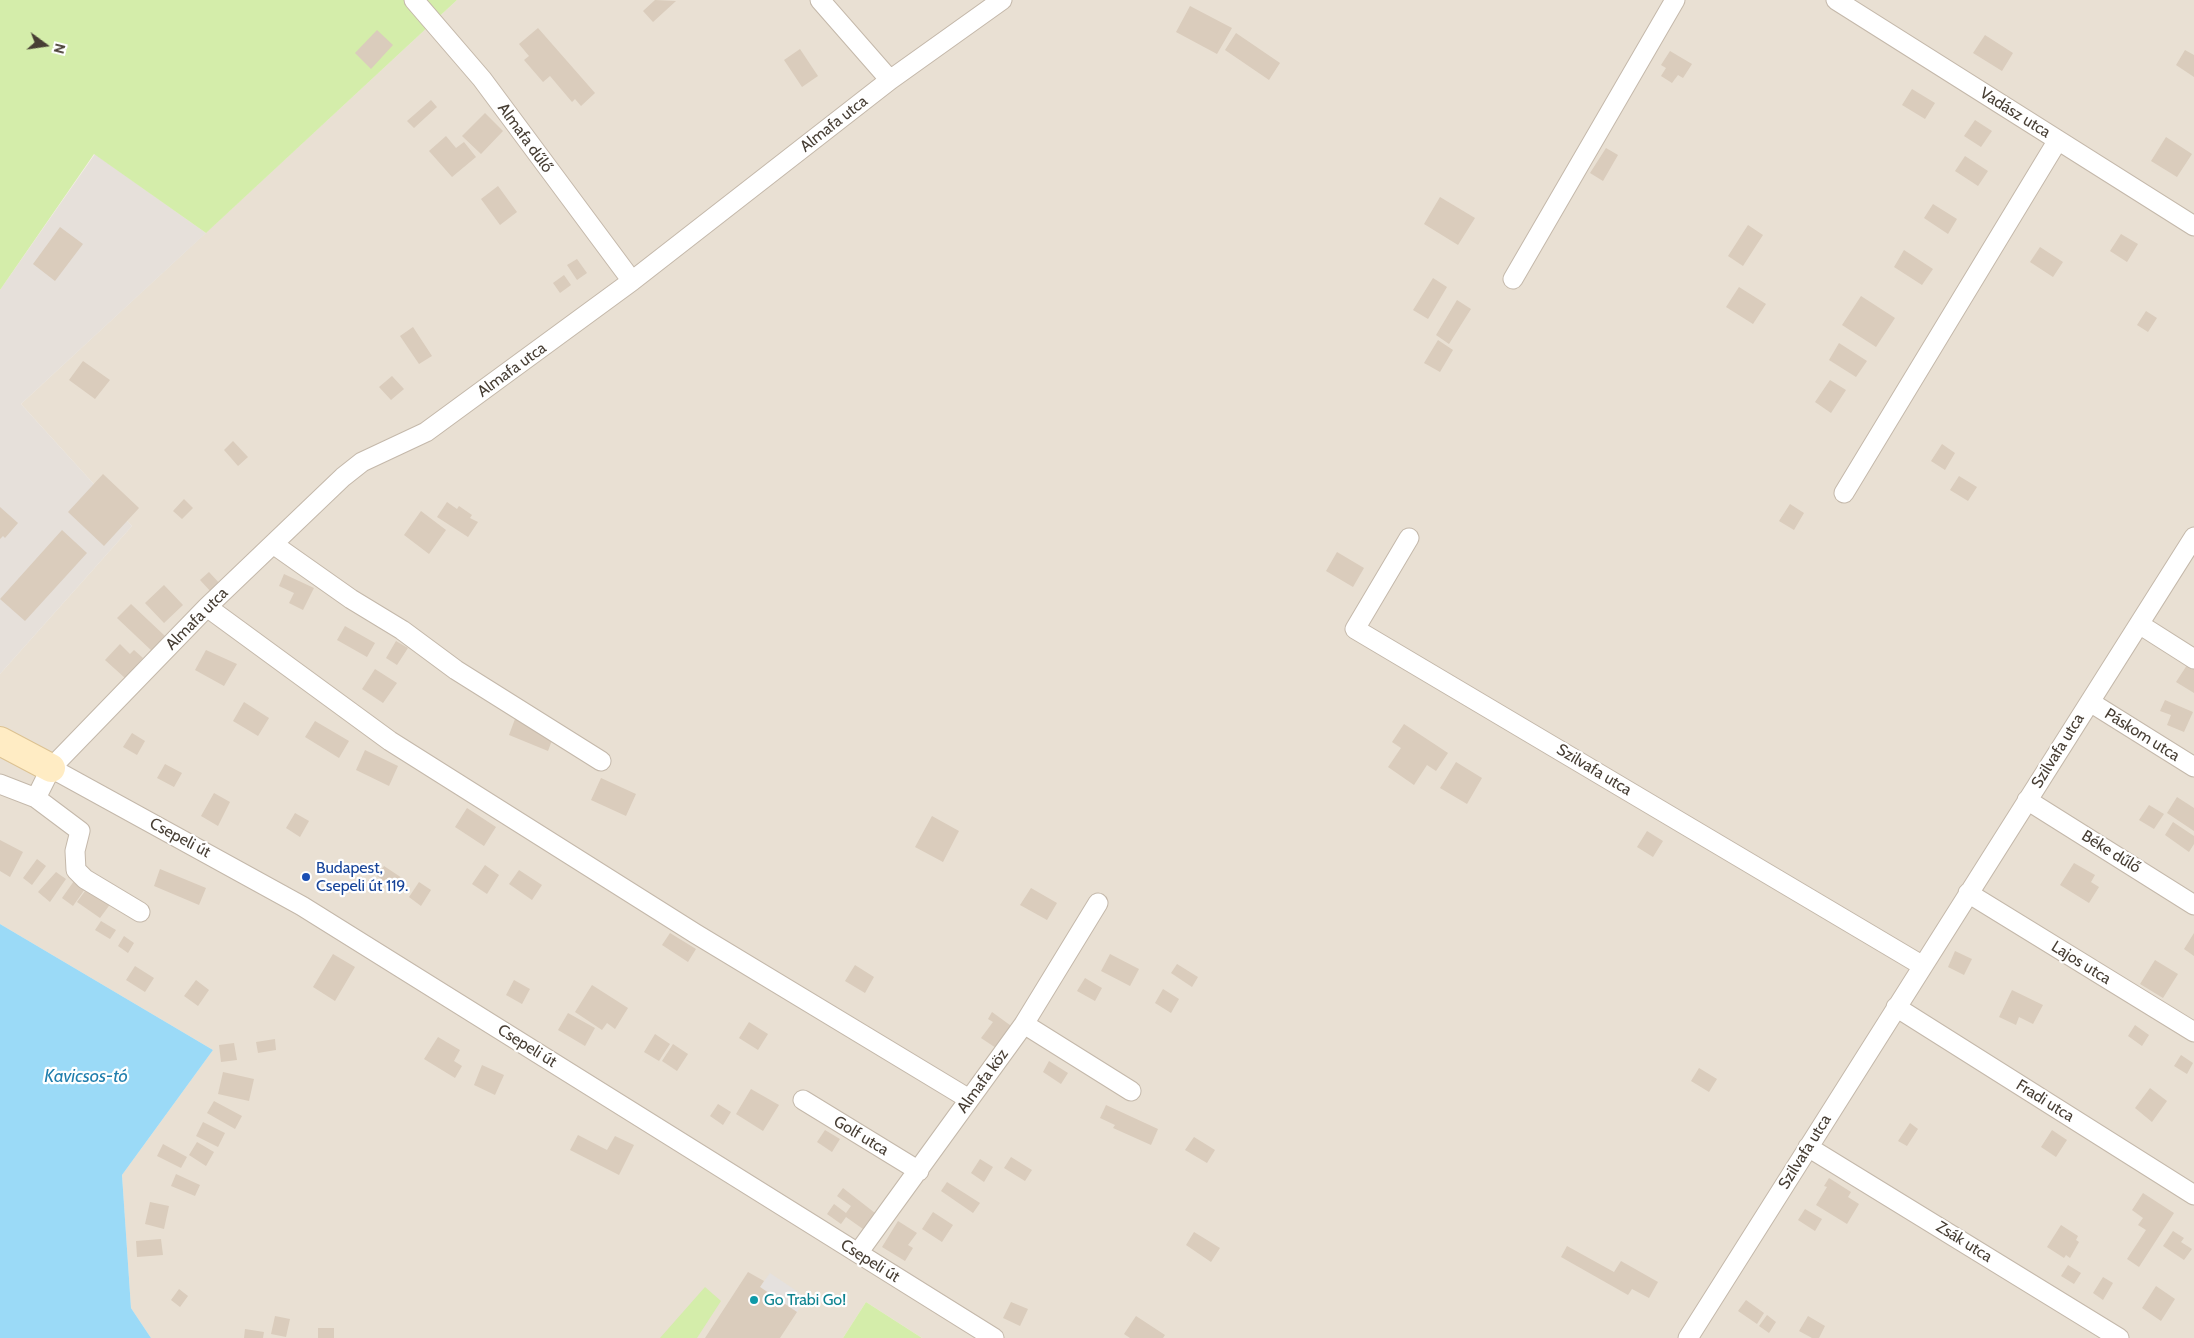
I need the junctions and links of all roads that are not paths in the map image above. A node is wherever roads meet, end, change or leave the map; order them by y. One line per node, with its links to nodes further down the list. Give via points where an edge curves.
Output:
1 (414, 0): 10 (street, Almafa dűlő, via 482,79)
2 (820, 0): 6 (street)
3 (1002, 0): 6 (street, Almafa utca)
4 (1675, 0): 9 (street)
5 (1836, 0): 7 (street, Vadász utca)
6 (890, 80): 10 (street, Almafa utca)
7 (2058, 140): 8 (street, Vadász utca); 11 (street)
8 (2194, 226)
9 (1514, 279)
10 (632, 281): 14 (street, Almafa utca, via 426,432 362,462)
11 (1844, 493)
12 (2194, 537): 16 (street, Szilvafa utca)
13 (1409, 538): 30 (street, Szilvafa utca, via 1355,629)
14 (273, 544): 15 (street, Almafa utca); 20 (street, via 456,670)
15 (207, 607): 22 (street, Almafa utca); 35 (street, via 390,741 696,934)
16 (2139, 624): 17 (street); 18 (street, Szilvafa utca)
17 (2194, 658)
18 (2090, 702): 21 (street, Páskom utca); 25 (street, Szilvafa utca)
19 (0, 741): 22 (street)
20 (601, 761)
21 (2194, 767)
22 (51, 768): 24 (street, Almafa utca); 40 (street, Csepeli út, via 302,906)
23 (0, 784): 24 (street)
24 (36, 798): 29 (street, via 80,831 75,851 76,870 85,879)
25 (2027, 800): 26 (street, Szilvafa utca); 28 (street, Béke dűlő)
26 (1968, 893): 30 (street, Szilvafa utca); 33 (street, Lajos utca)
27 (1098, 903): 32 (street, Almafa köz)
28 (2194, 905)
29 (140, 912)
30 (1923, 966): 31 (street, Szilvafa utca)
31 (1896, 1007): 37 (street, Szilvafa utca); 39 (street, Fradi utca)
32 (1024, 1024): 34 (street); 35 (street, Almafa köz)
33 (2194, 1032)
34 (1131, 1091)
35 (969, 1099): 38 (street, Almafa köz)
36 (803, 1100): 38 (street, Golf utca)
37 (1808, 1147): 42 (street, Szilvafa utca); 43 (street, Zsák utca)
38 (919, 1171): 40 (street, Almafa köz)
39 (2194, 1195)
40 (858, 1253): 41 (street, Csepeli út)
41 (994, 1338)
42 (1688, 1338)
43 (2119, 1338)

